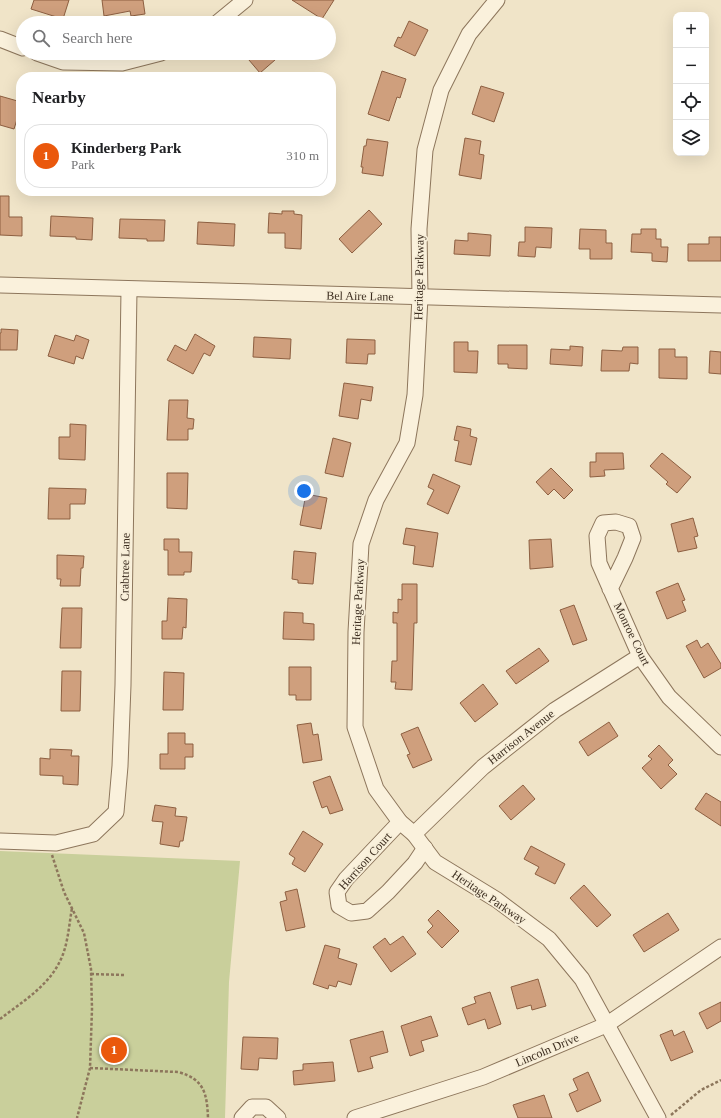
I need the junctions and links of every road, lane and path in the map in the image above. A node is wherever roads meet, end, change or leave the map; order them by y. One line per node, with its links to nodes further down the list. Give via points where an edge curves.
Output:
1 (245, 0): 3 (street)
2 (497, 0): 10 (street, Heritage Parkway, via 469,34 441,90 425,150 419,229)
3 (226, 16)
4 (0, 39): 5 (street)
5 (16, 45)
6 (57, 60): 7 (street, via 122,63)
7 (134, 60)
8 (0, 286): 9 (street, Bel Aire Lane)
9 (129, 290): 10 (street, Bel Aire Lane); 18 (street, Crabtree Lane, via 123,669 116,812 93,834)
10 (420, 297): 11 (street, Bel Aire Lane); 15 (street, Heritage Parkway, via 415,395 407,443 376,500 361,544 356,632 355,727 376,789)
11 (721, 305)
12 (610, 589): 13 (street, Monroe Court)
13 (640, 656): 14 (street, Monroe Court, via 669,697); 16 (street, Harrison Avenue, via 554,710 483,767)
14 (721, 747)
15 (400, 822): 16 (street, Heritage Parkway); 19 (street, Harrison Court, via 346,879 337,892 339,906 351,913 367,911 410,869)
16 (414, 834): 19 (street, Heritage Parkway)
17 (0, 841): 18 (street)
18 (48, 843): 20 (path)
19 (425, 848): 25 (street, Heritage Parkway, via 435,862 497,900 549,938 582,979)
20 (72, 908): 22 (path, via 84,933); 24 (path, via 61,959 47,981)
21 (721, 947): 25 (street, Lincoln Drive)
22 (91, 974): 23 (path); 26 (path)
23 (124, 975)
24 (0, 1019)
25 (606, 1025): 28 (street, Heritage Parkway); 33 (street, Lincoln Drive, via 483,1077)
26 (90, 1068): 29 (path); 30 (path, via 178,1072 187,1075 201,1084)
27 (721, 1080): 28 (path, via 702,1090 678,1111)
28 (663, 1117)
29 (77, 1118)
30 (208, 1118)
31 (242, 1118): 32 (street, via 252,1107 266,1107)
32 (278, 1118)
33 (355, 1118)

